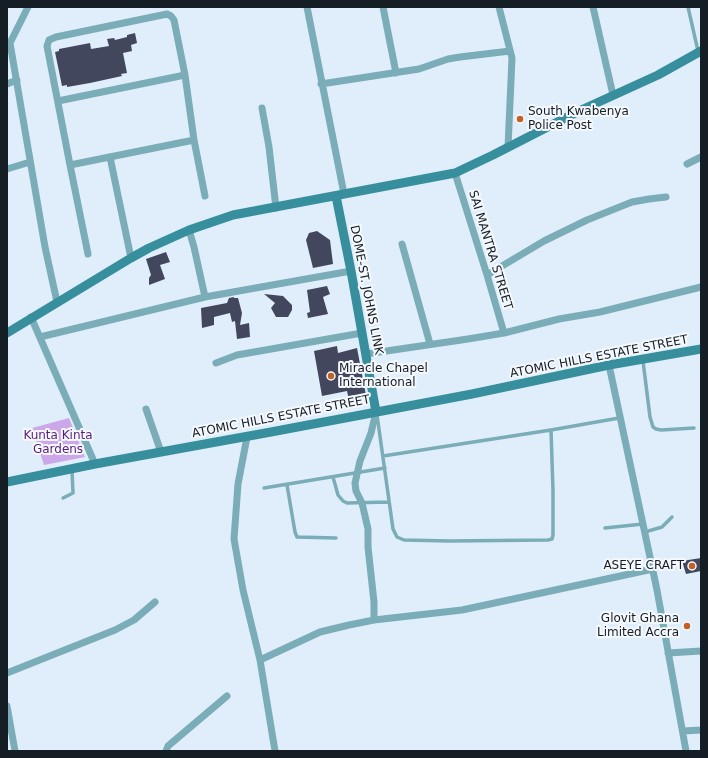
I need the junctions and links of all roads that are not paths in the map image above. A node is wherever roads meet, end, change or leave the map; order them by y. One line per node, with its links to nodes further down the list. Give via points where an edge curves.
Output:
1 (28, 7): 11 (street, via 10,43)
2 (307, 7): 13 (street)
3 (383, 7): 9 (street)
4 (499, 7): 7 (street)
5 (593, 7): 14 (street)
6 (688, 7): 8 (lane)
7 (510, 51): 9 (street, via 448,59 419,69); 18 (street, via 512,68)
8 (700, 52): 14 (main road, via 658,75)
9 (396, 73): 13 (street)
10 (184, 75): 15 (street); 15 (street, via 174,20 167,14 49,40 47,46); 17 (street)
11 (16, 80): 12 (street); 21 (street)
12 (7, 84)
13 (321, 84): 26 (street)
14 (613, 95): 18 (main road)
15 (58, 101): 23 (street)
16 (262, 108): 29 (street)
17 (194, 140): 19 (street); 27 (street)
18 (508, 147): 25 (main road)
19 (110, 157): 23 (street); 33 (street)
20 (701, 157): 22 (street)
21 (30, 162): 24 (street); 38 (street)
22 (687, 164)
23 (70, 165): 32 (street)
24 (7, 169)
25 (455, 173): 26 (main road); 35 (street, SAI MANTRA STREET)
26 (340, 195): 29 (main road); 34 (main road, DOME-ST. JOHNS LINK)
27 (205, 196)
28 (666, 197): 35 (street, via 632,202 586,220 544,241)
29 (276, 208): 30 (main road, via 233,216)
30 (189, 230): 33 (main road); 37 (street)
31 (402, 244): 44 (street)
32 (88, 254)
33 (131, 258): 38 (main road)
34 (351, 272): 37 (street); 41 (main road, DOME-ST. JOHNS LINK)
35 (487, 275): 42 (street, SAI MANTRA STREET)
36 (701, 287): 42 (street)
37 (205, 297): 43 (street)
38 (57, 302): 39 (main road)
39 (32, 317): 40 (main road); 43 (street)
40 (7, 333)
41 (362, 333): 46 (main road, DOME-ST. JOHNS LINK); 48 (street, via 237,355)
42 (504, 333): 44 (street)
43 (40, 337): 58 (street)
44 (430, 344): 46 (street)
45 (701, 349): 47 (main road, ATOMIC HILLS ESTATE STREET)
46 (366, 354): 51 (main road, DOME-ST. JOHNS LINK)
47 (643, 360): 49 (main road, ATOMIC HILLS ESTATE STREET); 53 (lane, via 653,427 661,430)
48 (216, 363)
49 (609, 366): 51 (main road, ATOMIC HILLS ESTATE STREET); 52 (street)
50 (146, 409): 56 (street)
51 (376, 412): 55 (main road, ATOMIC HILLS ESTATE STREET); 57 (lane); 61 (street)
52 (619, 418): 54 (lane); 70 (street)
53 (694, 428)
54 (551, 430): 57 (lane); 67 (lane, via 553,535 550,540 400,539 393,529)
55 (247, 437): 56 (main road, ATOMIC HILLS ESTATE STREET); 79 (street, via 238,484 234,539)
56 (161, 452): 58 (main road, ATOMIC HILLS ESTATE STREET)
57 (383, 456): 59 (lane)
58 (95, 464): 60 (main road, ATOMIC HILLS ESTATE STREET)
59 (385, 468): 61 (lane); 67 (lane)
60 (72, 469): 63 (main road, ATOMIC HILLS ESTATE STREET); 66 (lane, via 73,492)
61 (356, 474): 62 (lane); 68 (street, via 356,490)
62 (333, 477): 64 (lane); 68 (lane, via 341,500 346,503)
63 (7, 482)
64 (287, 485): 65 (lane); 73 (lane, via 297,536)
65 (264, 488)
66 (63, 498)
67 (389, 502): 68 (lane)
68 (362, 503): 76 (street, via 368,529)
69 (672, 517): 72 (lane, via 662,527)
70 (643, 524): 71 (lane); 72 (street)
71 (605, 528)
72 (645, 532): 74 (street)
73 (336, 538)
74 (653, 569): 76 (street, via 462,610); 78 (street)
75 (154, 602): 80 (street, via 134,620 115,630)
76 (374, 620): 79 (street, via 320,632)
77 (701, 651): 78 (street)
78 (668, 653): 84 (street)
79 (260, 660): 87 (street)
80 (7, 673)
81 (227, 696): 86 (street, via 168,746)
82 (7, 706): 85 (street)
83 (701, 730): 84 (street)
84 (683, 731): 88 (street)
85 (15, 751)
86 (166, 751)
87 (275, 751)
88 (686, 751)

